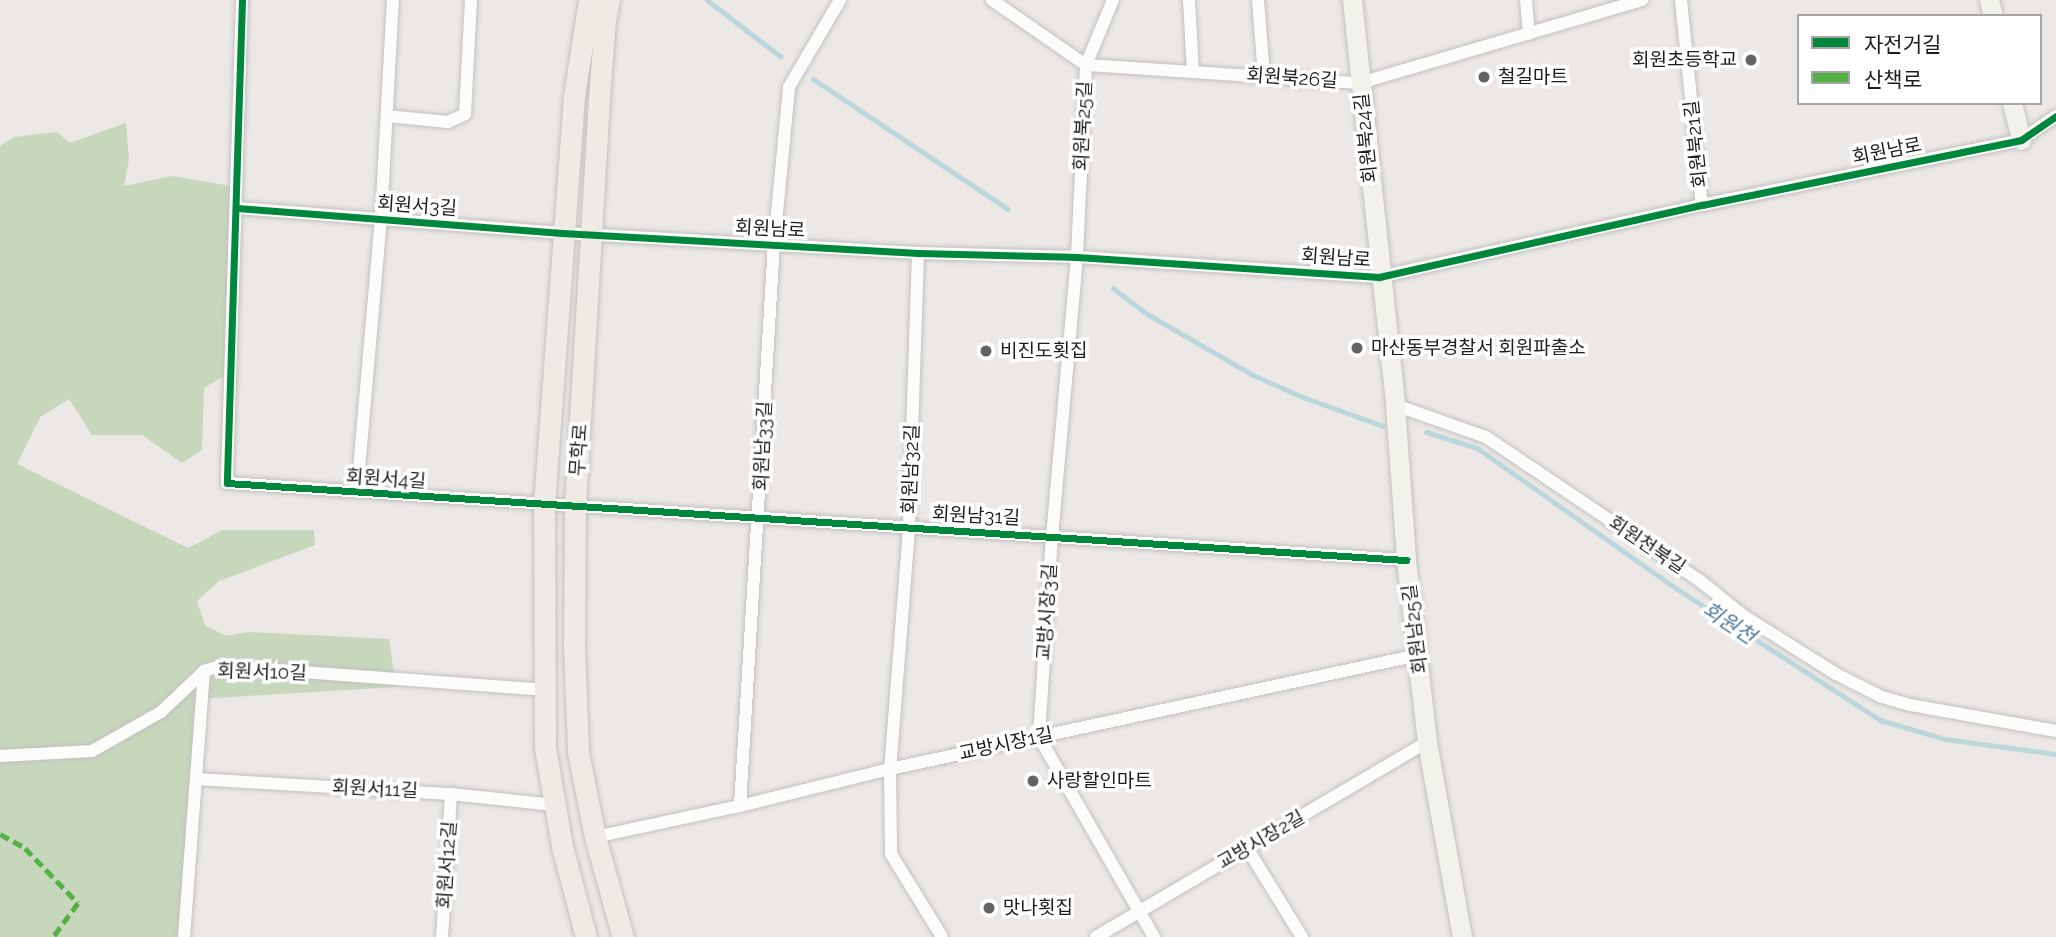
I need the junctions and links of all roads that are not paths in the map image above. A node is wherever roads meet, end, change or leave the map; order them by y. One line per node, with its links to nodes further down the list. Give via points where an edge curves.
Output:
1 (242, 0): 25 (street)
2 (393, 0): 21 (street)
3 (471, 0): 21 (street, via 465,114 448,122)
4 (589, 0): 27 (main road, 무학로, via 574,96)
5 (610, 0): 28 (main road, 무학로, via 600,83)
6 (840, 0): 29 (street, 회원남33길, via 789,87)
7 (992, 0): 16 (street)
8 (1113, 0): 16 (street, 회원북25길)
9 (1189, 0): 17 (street)
10 (1258, 0): 18 (street)
11 (1352, 0): 19 (main road, 회원북24길)
12 (1526, 0): 15 (street)
13 (1642, 0): 15 (street, 회원북26길)
14 (1681, 0): 24 (street, 회원북21길)
15 (1529, 34): 19 (street, 회원북26길)
16 (1086, 65): 17 (street, 회원북26길); 31 (street, 회원북25길)
17 (1193, 71): 18 (street, 회원북26길)
18 (1264, 77): 19 (street, 회원북26길)
19 (1360, 83): 32 (main road, 회원북24길)
20 (2012, 105): 23 (main road)
21 (387, 116): 26 (street)
22 (2056, 116): 23 (street, 회원남로)
23 (2021, 140): 24 (street, 회원남로)
24 (1702, 205): 32 (street, 회원남로)
25 (237, 208): 26 (street, 회원서3길); 34 (street, 회원서4길, via 227,483)
26 (381, 219): 27 (street, 회원서3길); 34 (street)
27 (562, 233): 28 (street, 회원서3길); 35 (main road, 무학로)
28 (593, 234): 29 (street, 회원남로); 36 (main road, 무학로)
29 (774, 244): 30 (street, 회원남로); 37 (street, 회원남33길)
30 (918, 253): 31 (street, 회원남로); 38 (street, 회원남32길)
31 (1077, 257): 32 (street, 회원남로); 39 (street, 교방시장3길)
32 (1379, 277): 33 (main road, 회원남25길)
33 (1395, 405): 40 (main road, 회원남25길); 44 (street, 회원천북길, via 1486,437 1744,616 1882,697)
34 (357, 492): 35 (street, 회원서4길)
35 (544, 505): 36 (street, 회원남31길); 43 (main road, 무학로)
36 (575, 506): 37 (street, 회원남31길); 53 (main road, 무학로, via 578,752)
37 (759, 519): 38 (street, 회원남31길); 52 (street, 회원남33길)
38 (909, 528): 39 (street, 회원남31길); 48 (street, 회원남32길)
39 (1052, 535): 40 (street, 회원남31길); 45 (street, 교방시장3길)
40 (1406, 560): 41 (main road, 회원남25길)
41 (1418, 655): 45 (street, 교방시장1길); 46 (main road, 회원남25길)
42 (204, 671): 43 (street, 회원서10길, via 220,666); 47 (street, via 161,712 92,751); 49 (street, 회원서10길)
43 (544, 690): 51 (main road, 무학로, via 545,748)
44 (2056, 731)
45 (1038, 737): 48 (street, 교방시장1길); 55 (street)
46 (1427, 742): 54 (street, 교방시장2길); 64 (main road, 회원남25길)
47 (0, 756)
48 (890, 769): 52 (street, 교방시장1길); 60 (street, 회원남32길, via 891,854)
49 (196, 779): 50 (street, 회원서11길); 56 (street, 회원서10길)
50 (451, 794): 51 (street, 회원서11길); 57 (street, 회원서12길)
51 (554, 805): 58 (main road, 무학로)
52 (740, 806): 53 (street, 교방시장1길)
53 (595, 837): 59 (main road, 무학로)
54 (1247, 848): 55 (street, 교방시장2길); 63 (street)
55 (1139, 912): 61 (street, 교방시장2길); 62 (street)
56 (184, 937)
57 (442, 937)
58 (586, 937)
59 (623, 937)
60 (942, 937)
61 (1096, 937)
62 (1154, 937)
63 (1302, 937)
64 (1462, 937)

